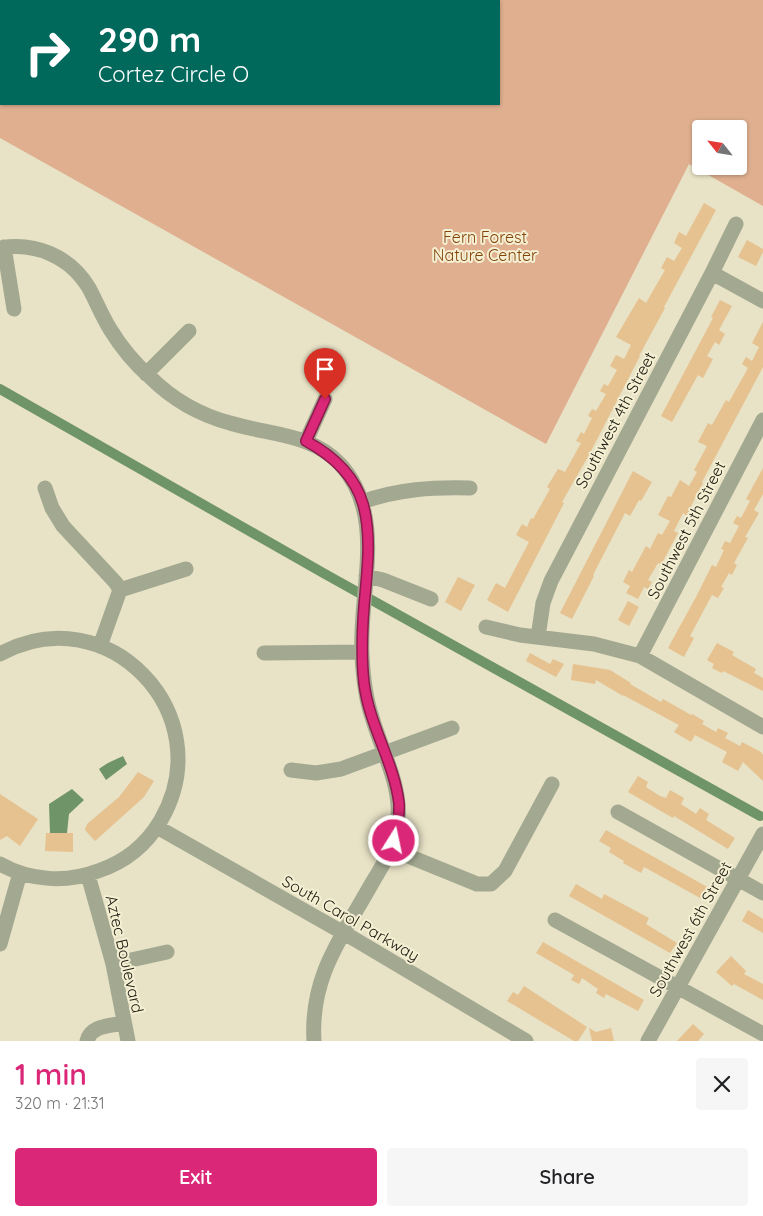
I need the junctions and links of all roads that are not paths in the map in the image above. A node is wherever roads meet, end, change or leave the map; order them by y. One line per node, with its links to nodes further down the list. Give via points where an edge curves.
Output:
1 (736, 224): 3 (street, Southwest 4th Street)
2 (2, 247): 5 (street); 7 (street, via 24,246 43,250 68,264 87,286 122,348)
3 (712, 273): 4 (street); 19 (street, Southwest 4th Street, via 551,581 543,603)
4 (763, 301)
5 (14, 309)
6 (189, 331): 7 (street)
7 (146, 374): 10 (street, via 171,395 203,414)
8 (325, 399): 10 (street)
9 (763, 420): 24 (street, Southwest 5th Street)
10 (306, 441): 13 (street, via 341,465)
11 (45, 488): 16 (street, via 63,526)
12 (470, 488): 13 (street, via 415,489)
13 (362, 502): 15 (street, via 366,523)
14 (186, 568): 16 (street)
15 (366, 580): 17 (street, via 383,580); 21 (street)
16 (120, 590): 20 (street)
17 (431, 599)
18 (486, 627): 19 (street)
19 (538, 637): 24 (street, via 594,644)
20 (100, 646): 23 (street, via 84,641 50,639 17,646); 31 (street, via 132,663 145,675 173,722 177,740 177,776 166,811)
21 (362, 652): 22 (street); 27 (street, via 368,702)
22 (264, 653)
23 (0, 654)
24 (640, 656): 25 (street)
25 (763, 727)
26 (452, 728): 27 (street)
27 (384, 753): 28 (street, via 341,769 316,773); 33 (street, via 399,805 398,825)
28 (291, 770)
29 (552, 784): 33 (street, via 505,870 491,884 477,884)
30 (618, 812): 37 (street)
31 (157, 827): 36 (street, via 127,857); 40 (street, South Carol Parkway)
32 (763, 834): 37 (street, Southwest 6th Street)
33 (391, 849): 40 (street)
34 (0, 864): 35 (street)
35 (20, 873): 36 (street, via 66,879); 41 (street)
36 (88, 875): 43 (street, Aztec Boulevard)
37 (738, 879): 38 (street); 44 (street, Southwest 6th Street)
38 (763, 893)
39 (555, 920): 44 (street)
40 (344, 933): 47 (street, South Carol Parkway); 50 (street, via 318,988 314,1006)
41 (0, 944)
42 (167, 952): 43 (street)
43 (112, 964): 45 (street, Aztec Boulevard)
44 (678, 988): 46 (street); 51 (street, Southwest 6th Street)
45 (124, 1023): 48 (street, via 94,1029); 49 (street, Aztec Boulevard)
46 (763, 1034)
47 (518, 1039)
48 (87, 1041)
49 (128, 1041)
50 (314, 1041)
51 (648, 1041)

